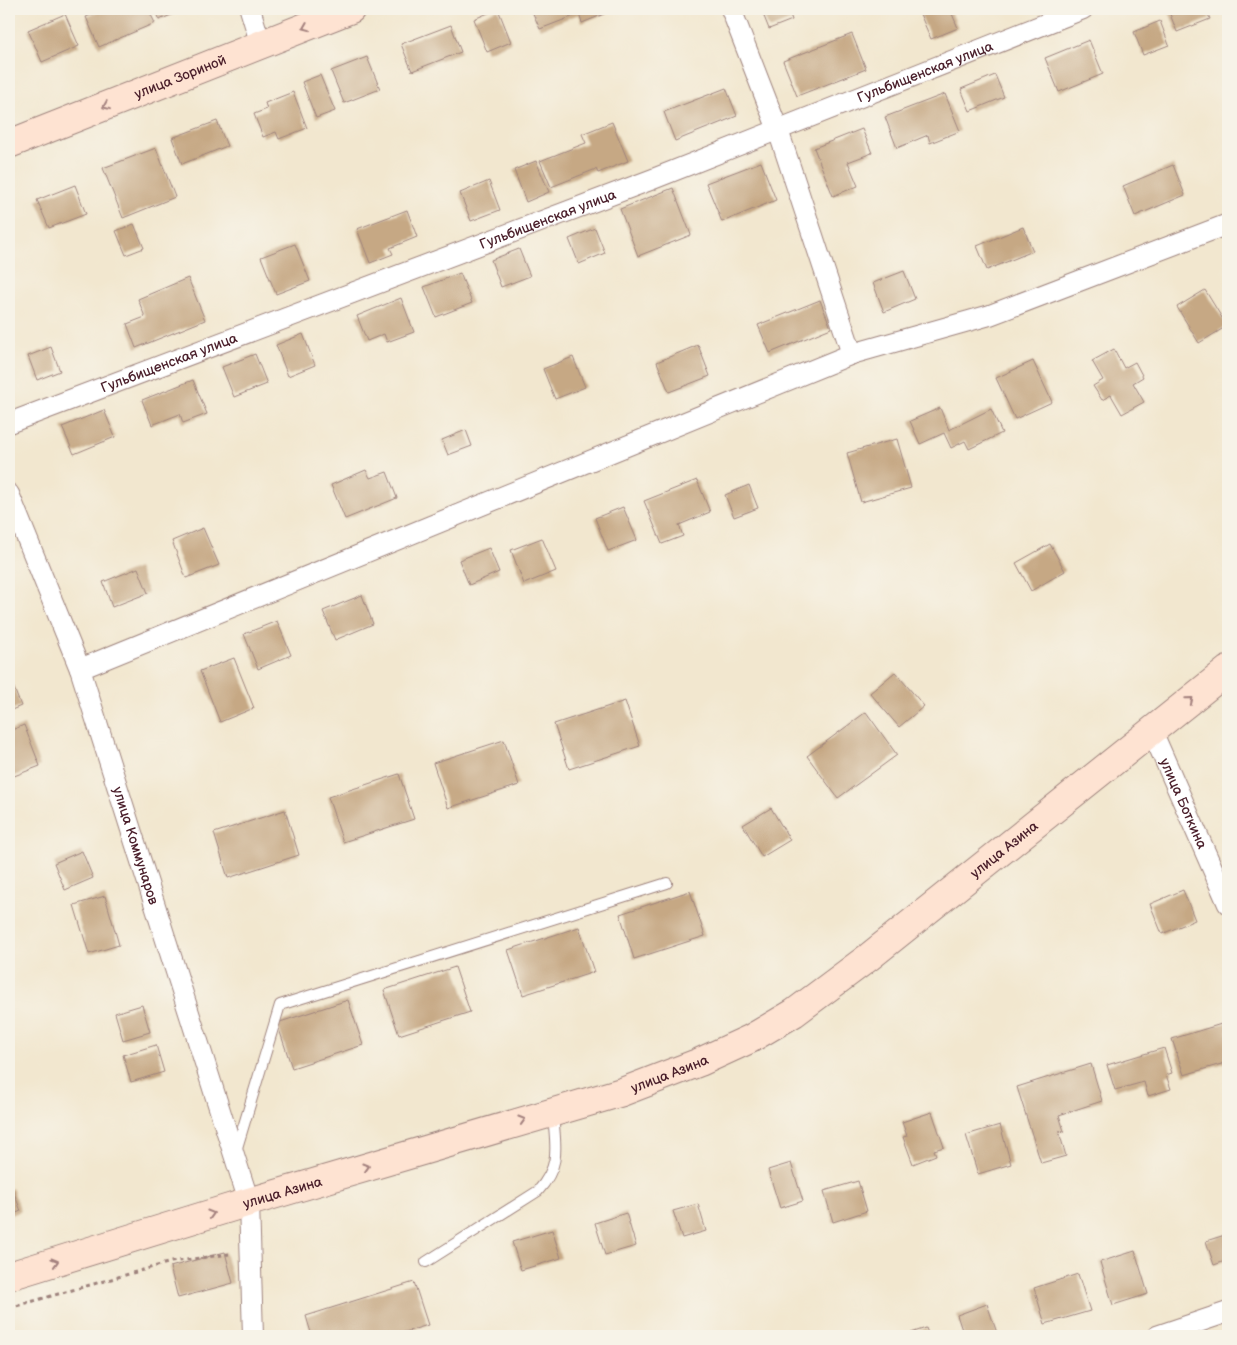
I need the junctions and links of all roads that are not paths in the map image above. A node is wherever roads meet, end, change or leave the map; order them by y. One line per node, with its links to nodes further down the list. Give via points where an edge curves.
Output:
1 (250, 9): 5 (street)
2 (351, 9): 5 (main road, улица Зориной, one-way to 5)
3 (731, 9): 6 (street)
4 (1083, 9): 6 (street, Гульбищенская улица)
5 (261, 45): 7 (main road, улица Зориной, one-way to 7)
6 (778, 130): 9 (street); 10 (street, Гульбищенская улица)
7 (9, 144)
8 (1228, 224): 9 (street, via 990,315)
9 (852, 354): 12 (street)
10 (9, 423)
11 (9, 494): 12 (street, улица Коммунаров)
12 (80, 669): 18 (street, улица Коммунаров)
13 (1228, 670): 14 (main road, улица Азина, one-way to 13)
14 (1152, 731): 16 (street, улица Боткина); 17 (main road, улица Азина, via 794,1013 750,1039 700,1062 622,1092)
15 (667, 883): 18 (lane, via 280,1004)
16 (1228, 904)
17 (553, 1111): 19 (main road, улица Азина, one-way to 17); 20 (lane, via 553,1171 538,1191)
18 (234, 1158): 19 (street, улица Коммунаров)
19 (249, 1202): 21 (main road, улица Азина, one-way to 19); 23 (street, улица Коммунаров)
20 (426, 1262)
21 (9, 1276)
22 (1228, 1312): 24 (street)
23 (253, 1336)
24 (1157, 1336)

